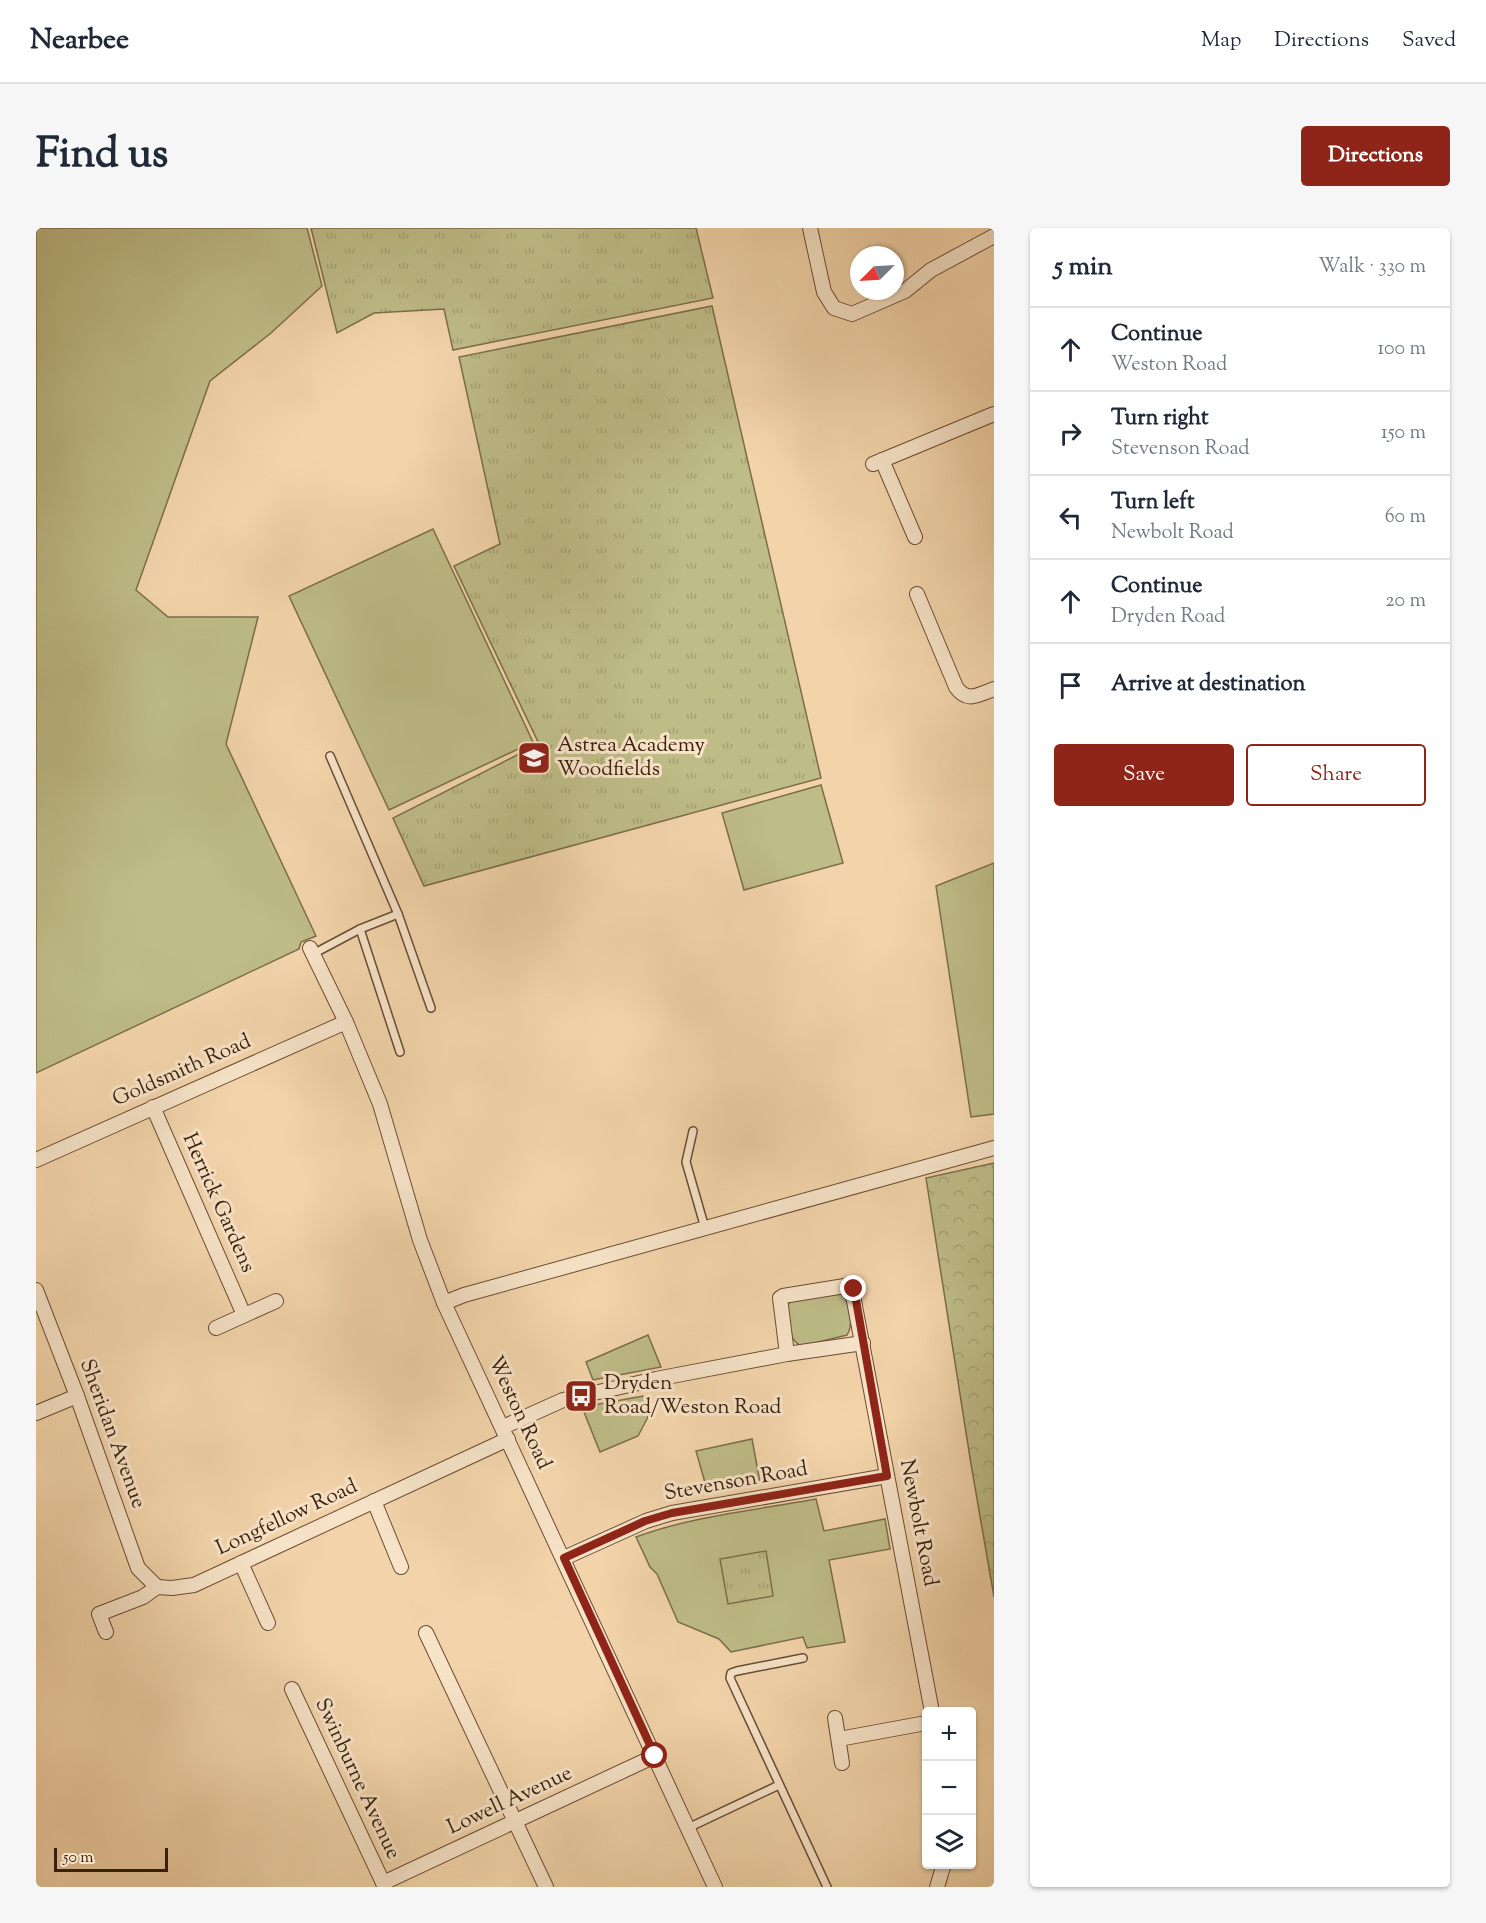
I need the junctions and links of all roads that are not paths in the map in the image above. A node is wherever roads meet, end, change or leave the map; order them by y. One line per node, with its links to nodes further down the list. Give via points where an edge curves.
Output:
1 (810, 228): 2 (street, via 824,292 834,308 852,314 905,291 931,270)
2 (994, 236)
3 (994, 414): 4 (street, via 878,462)
4 (915, 537)
5 (917, 594): 6 (street, via 960,693 973,698)
6 (994, 689)
7 (330, 756): 8 (lane)
8 (398, 914): 9 (lane); 11 (lane)
9 (360, 929): 10 (lane); 13 (lane)
10 (311, 951): 12 (street, Weston Road)
11 (431, 1008)
12 (346, 1022): 14 (street, Goldsmith Road); 21 (street, Weston Road, via 380,1104 420,1240)
13 (400, 1052)
14 (153, 1107): 17 (street, Goldsmith Road); 22 (street, Herrick Gardens)
15 (693, 1131): 18 (lane, via 686,1162)
16 (994, 1148): 18 (street)
17 (36, 1160)
18 (705, 1228): 21 (street)
19 (36, 1290): 26 (street, Sheridan Avenue)
20 (276, 1300): 22 (street)
21 (444, 1303): 28 (street, Weston Road)
22 (244, 1315): 23 (street)
23 (216, 1328)
24 (863, 1343): 25 (street, Longfellow Road); 25 (street, Newbolt Road, via 854,1289 848,1284 780,1298); 29 (street, Newbolt Road)
25 (787, 1354): 28 (street, Longfellow Road, via 563,1400)
26 (77, 1396): 27 (street); 34 (street, Sheridan Avenue, via 138,1568)
27 (36, 1413)
28 (505, 1433): 30 (street, Longfellow Road); 31 (street, Weston Road)
29 (887, 1476): 31 (street, Stevenson Road, via 672,1513); 40 (street, Newbolt Road)
30 (374, 1501): 32 (street, Longfellow Road); 33 (street)
31 (564, 1558): 44 (street, Weston Road)
32 (241, 1563): 34 (street, Longfellow Road, via 194,1585); 35 (street)
33 (401, 1567)
34 (158, 1587): 36 (street, Longfellow Road, via 99,1614)
35 (268, 1623)
36 (106, 1632)
37 (426, 1633): 47 (street)
38 (803, 1658): 46 (lane, via 731,1672 730,1678)
39 (292, 1689): 50 (street, Swinburne Avenue)
40 (931, 1707)
41 (835, 1718): 43 (street)
42 (922, 1724): 43 (street)
43 (839, 1739): 45 (street)
44 (655, 1756): 47 (street, Lowell Avenue); 48 (street, Weston Road)
45 (842, 1763)
46 (779, 1785): 48 (lane); 53 (lane)
47 (516, 1821): 50 (street, Lowell Avenue); 51 (street)
48 (688, 1828): 52 (street, Weston Road)
49 (942, 1869): 54 (street)
50 (384, 1885)
51 (546, 1887)
52 (715, 1887)
53 (827, 1887)
54 (937, 1887)

